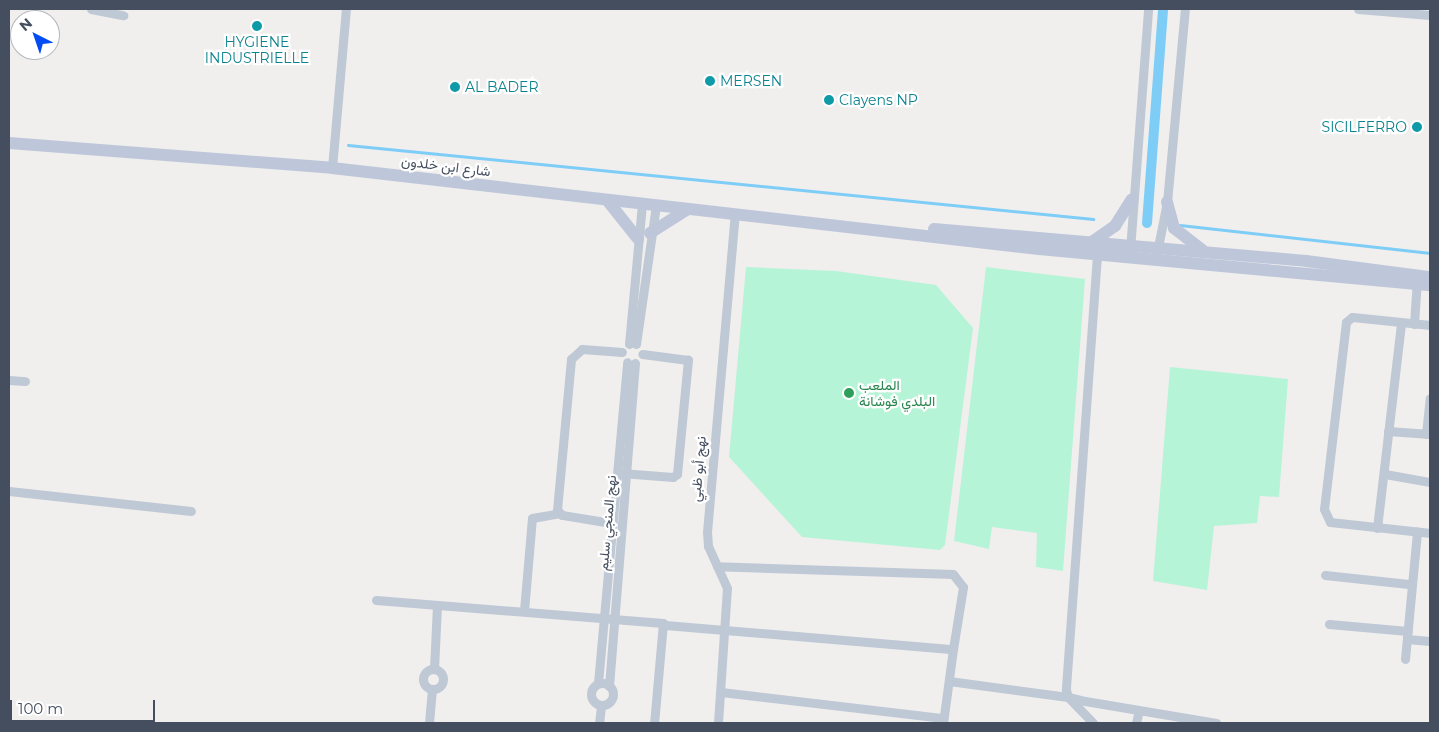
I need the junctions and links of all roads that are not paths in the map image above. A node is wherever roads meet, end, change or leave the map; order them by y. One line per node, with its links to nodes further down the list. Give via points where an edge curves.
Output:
1 (91, 9): 6 (street)
2 (346, 9): 9 (street)
3 (1148, 9): 11 (street)
4 (1185, 9): 12 (street)
5 (1358, 9): 7 (street)
6 (123, 15)
7 (1430, 15)
8 (9, 143): 9 (street, شارع ابن خلدون)
9 (332, 168): 10 (street, شارع ابن خلدون)
10 (607, 200): 13 (street, شارع ابن خلدون); 19 (street)
11 (1131, 200): 20 (street, via 1115,226); 23 (street)
12 (1167, 202): 21 (street); 22 (street, via 1174,228)
13 (642, 204): 14 (street, شارع ابن خلدون); 19 (street)
14 (656, 205): 15 (street, شارع ابن خلدون); 18 (street)
15 (689, 209): 16 (street, شارع ابن خلدون); 18 (street)
16 (735, 214): 17 (street, شارع ابن خلدون); 49 (street, نهج أبو ظبي, via 707,532)
17 (879, 228): 20 (street); 24 (street)
18 (650, 234): 30 (street)
19 (638, 238): 30 (street)
20 (1092, 242): 23 (street)
21 (1158, 248): 22 (street); 23 (street); 25 (street)
22 (1205, 252): 26 (street)
23 (1130, 253): 24 (street); 25 (street)
24 (1097, 255): 69 (street)
25 (1155, 261): 26 (street)
26 (1424, 281): 28 (street)
27 (1401, 323): 28 (street); 37 (street); 46 (street, via 1352,318 1346,322 1324,515 1330,522)
28 (1414, 324): 29 (street)
29 (1430, 325)
30 (633, 344): 31 (street); 32 (street)
31 (622, 352): 33 (street); 44 (street, via 582,349 571,359)
32 (642, 354): 33 (street); 39 (street, via 688,360 677,474 673,477)
33 (631, 362): 39 (street, نهج المنجي سليم)
34 (9, 380): 35 (street)
35 (26, 381)
36 (1430, 398): 38 (street)
37 (1388, 431): 38 (street); 40 (street)
38 (1428, 434)
39 (621, 473): 45 (street, نهج المنجي سليم); 55 (street, نهج المنجي سليم)
40 (1385, 474): 41 (street); 46 (street)
41 (1430, 482)
42 (9, 491): 43 (street)
43 (191, 511)
44 (559, 513): 45 (street); 54 (street, via 532,518)
45 (611, 523): 55 (street, نهج المنجي سليم)
46 (1376, 528): 47 (street)
47 (1417, 532): 48 (street); 51 (street)
48 (1430, 533)
49 (718, 566): 58 (street, نهج أبو ظبي, via 727,588); 61 (street, via 953,574 963,586)
50 (1325, 575): 51 (street)
51 (1409, 584): 59 (street)
52 (376, 600): 53 (street)
53 (437, 606): 54 (street); 63 (street)
54 (524, 611): 55 (street)
55 (608, 616): 57 (street); 65 (street, نهج المنجي سليم); 66 (street, نهج المنجي سليم)
56 (1329, 624): 59 (street)
57 (665, 625): 58 (street); 75 (street)
58 (725, 629): 61 (street); 68 (street, نهج أبو ظبي)
59 (1407, 635): 60 (street); 62 (street)
60 (1430, 641)
61 (953, 649): 64 (street)
62 (1405, 659)
63 (434, 669): 67 (street, via 443,680); 67 (street, via 423,678)
64 (949, 681): 69 (street); 72 (street)
65 (598, 683): 66 (street); 70 (street, نهج المنجي سليم, via 590,696)
66 (609, 686): 70 (street, نهج المنجي سليم, via 613,697)
67 (432, 689): 73 (street)
68 (721, 692): 72 (street); 76 (street, نهج أبو ظبي)
69 (1068, 696): 71 (street); 77 (street)
70 (601, 706): 74 (street)
71 (1139, 710): 78 (street); 79 (street)
72 (943, 721)
73 (429, 723)
74 (599, 723)
75 (654, 723)
76 (718, 723)
77 (1093, 723)
78 (1136, 723)
79 (1216, 723)

